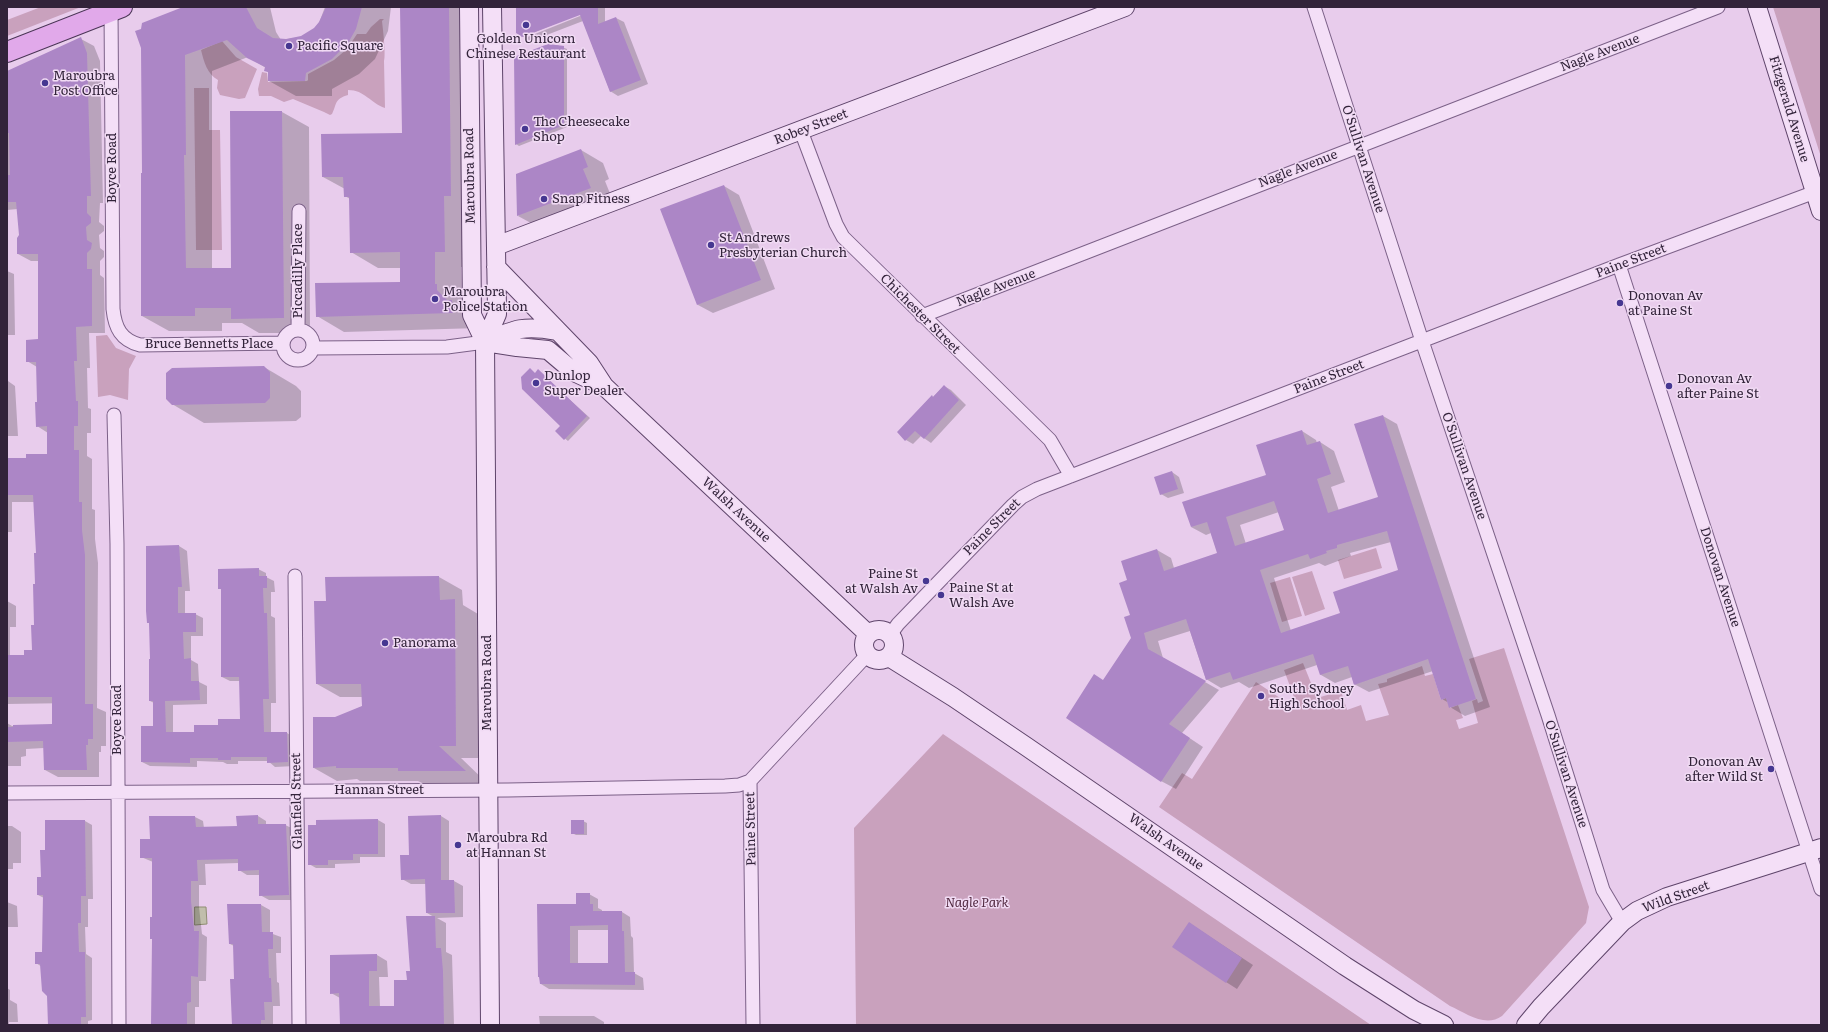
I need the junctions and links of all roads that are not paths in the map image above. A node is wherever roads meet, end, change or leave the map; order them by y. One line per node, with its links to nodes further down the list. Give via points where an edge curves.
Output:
1 (469, 7): 22 (street, Maroubra Road, via 472,315)
2 (492, 7): 14 (street, Maroubra Road)
3 (1126, 7): 9 (street, Robey Street)
4 (1314, 7): 10 (street, O'Sullivan Avenue)
5 (1718, 7): 10 (street, Nagle Avenue)
6 (1757, 7): 11 (street, Fitzgerald Avenue)
7 (115, 8): 8 (main road); 18 (street, Boyce Road, via 113,309)
8 (7, 52)
9 (801, 131): 14 (street, Robey Street); 17 (street, Chichester Street, via 843,237)
10 (1358, 146): 17 (street, Nagle Avenue); 21 (street, O'Sullivan Avenue)
11 (1815, 192): 13 (street, Fitzgerald Avenue); 15 (street, Paine Street)
12 (298, 211): 19 (street, Piccadilly Place)
13 (1821, 211)
14 (496, 246): 16 (street, Maroubra Road)
15 (1619, 265): 21 (street, Paine Street); 38 (street, Donovan Avenue)
16 (496, 268): 20 (street, Walsh Avenue); 22 (street, Maroubra Road, via 497,314)
17 (922, 316): 27 (street, Chichester Street, via 1050,440)
18 (116, 328): 23 (street, Bruce Bennetts Place, via 127,340 140,345)
19 (298, 330): 23 (street, via 290,333); 24 (street, via 310,335)
20 (557, 331): 22 (street, via 537,327 517,329); 25 (street, Walsh Avenue, via 589,363)
21 (1422, 341): 27 (street, Paine Street); 40 (street, O'Sullivan Avenue, via 1548,715 1603,890)
22 (485, 342): 24 (street, via 447,347); 25 (street, Walsh Avenue, via 548,350 574,372); 35 (street, Maroubra Road)
23 (284, 344): 24 (street, via 285,352 294,360 307,358)
24 (313, 348)
25 (604, 386): 29 (street, Walsh Avenue)
26 (114, 415): 36 (street, Boyce Road)
27 (1071, 476): 30 (street, Paine Street, via 1037,489 1018,501)
28 (295, 576): 34 (street, Glanfield Street)
29 (868, 634): 30 (street, via 877,630); 31 (street, via 864,643)
30 (890, 635): 32 (street, via 894,645)
31 (867, 655): 32 (street, via 877,661); 33 (street, Paine Street)
32 (889, 657): 45 (street, Walsh Avenue, via 990,722 1345,966 1414,1010)
33 (750, 781): 35 (street, Hannan Street, via 725,786); 44 (street, Paine Street)
34 (297, 790): 35 (street, Hannan Street); 36 (street, Hannan Street); 42 (street, Glanfield Street)
35 (488, 790): 43 (street, Maroubra Road)
36 (117, 792): 37 (street, Hannan Street); 41 (street, Boyce Road)
37 (7, 793)
38 (1815, 850): 39 (street, Donovan Avenue); 40 (street, Wild Street, via 1667,897 1637,911)
39 (1821, 889)
40 (1622, 922): 46 (street, Wild Street)
41 (119, 1025)
42 (299, 1025)
43 (490, 1025)
44 (753, 1025)
45 (1444, 1025)
46 (1526, 1025)

